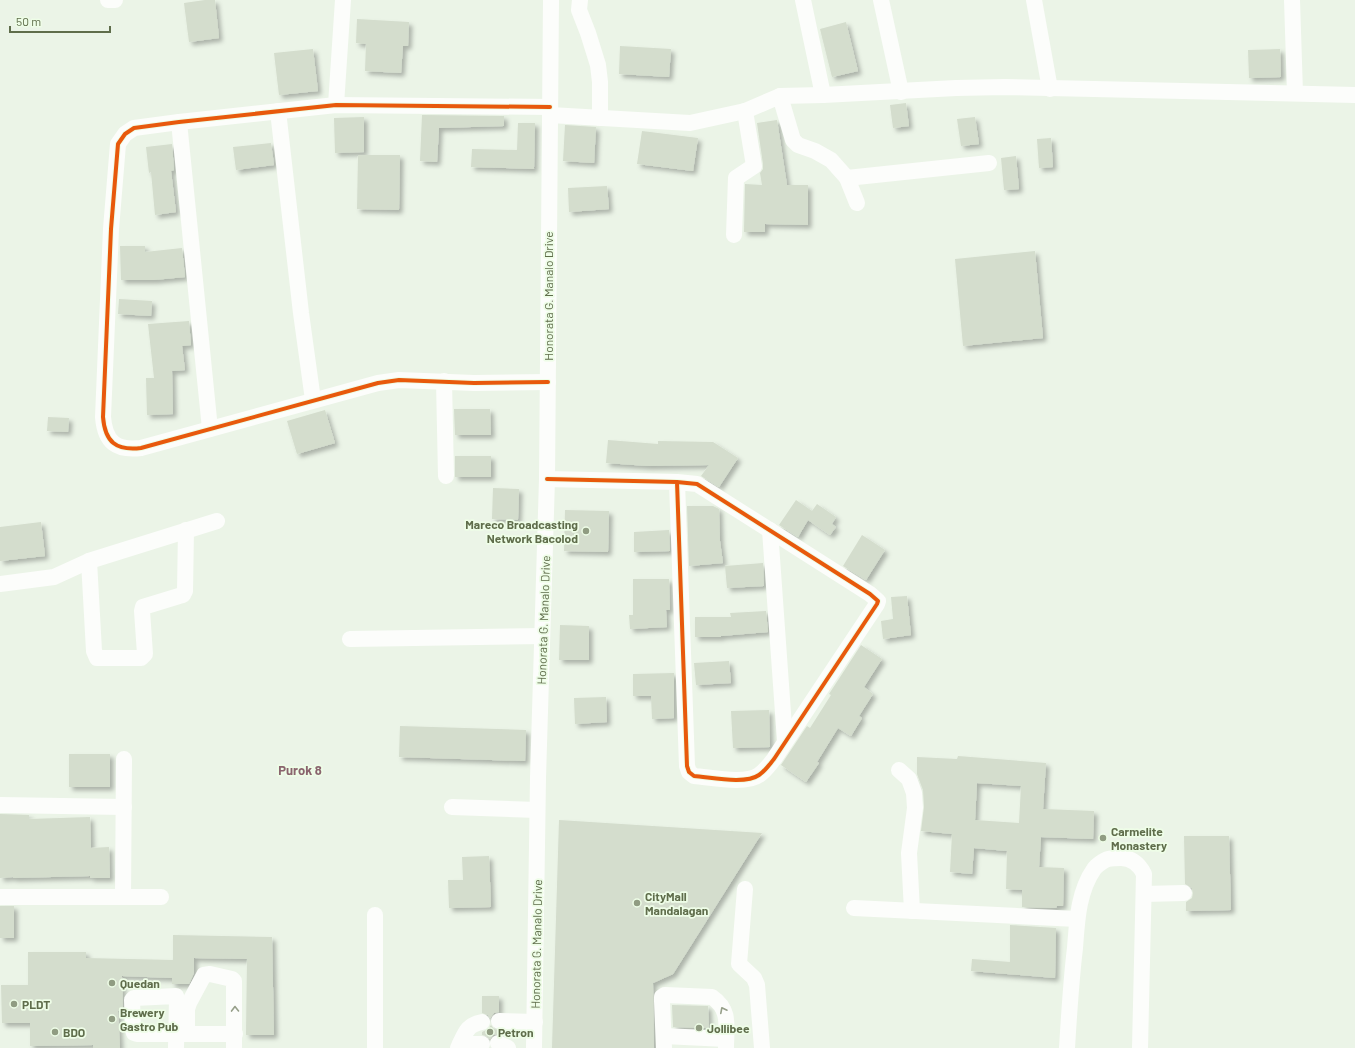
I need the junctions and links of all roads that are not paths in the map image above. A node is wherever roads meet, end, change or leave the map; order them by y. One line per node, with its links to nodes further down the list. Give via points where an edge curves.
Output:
1 (108, 0): 2 (street)
2 (115, 0)
3 (344, 0): 16 (street)
4 (551, 0): 18 (street, Honorata G. Manalo Drive)
5 (580, 0): 20 (street, via 579,10 598,65)
6 (803, 0): 13 (street)
7 (881, 0): 11 (street)
8 (1034, 0): 10 (street)
9 (1292, 0): 12 (street)
10 (1050, 89): 11 (street, via 1005,87); 12 (street)
11 (901, 92): 13 (street)
12 (1295, 93): 14 (street)
13 (823, 95): 15 (street)
14 (1355, 95)
15 (780, 96): 19 (street); 23 (street, via 794,143 831,160)
16 (336, 105): 17 (street); 18 (street)
17 (278, 111): 21 (street); 28 (street)
18 (550, 111): 20 (street); 27 (street, Honorata G. Manalo Drive)
19 (745, 111): 20 (street, via 690,123); 25 (street, via 754,166 736,178)
20 (600, 118)
21 (179, 122): 29 (street); 29 (street, via 134,128 125,134 118,144 111,229 104,429 108,439 130,450)
22 (988, 164): 23 (street)
23 (847, 178): 24 (street)
24 (857, 203)
25 (734, 234)
26 (444, 381): 27 (street, via 474,384); 28 (street, via 378,382); 30 (street)
27 (548, 382): 31 (street, Honorata G. Manalo Drive)
28 (313, 400): 29 (street)
29 (210, 429)
30 (446, 476)
31 (547, 479): 32 (street); 38 (street, Honorata G. Manalo Drive)
32 (677, 482): 35 (street, via 697,484); 40 (street, via 688,769 694,776 752,779 774,759)
33 (217, 521): 34 (street)
34 (186, 530): 36 (street); 36 (street, via 185,591 183,595 142,609 145,654 141,658 96,656)
35 (770, 530): 40 (street); 40 (street, via 878,601)
36 (89, 560): 37 (street, via 54,577)
37 (0, 584)
38 (542, 636): 39 (street); 46 (street, Honorata G. Manalo Drive)
39 (350, 639)
40 (785, 741)
41 (124, 758): 44 (street)
42 (900, 770): 54 (street, via 909,779 914,793 915,808 909,853)
43 (0, 805): 44 (street)
44 (124, 807): 51 (street)
45 (452, 807): 46 (street)
46 (537, 810): 59 (street, Honorata G. Manalo Drive)
47 (745, 889): 68 (street, via 738,964 754,978 757,985)
48 (1184, 893): 49 (street)
49 (1144, 894): 56 (street, via 1144,874 1136,862 1125,858 1108,859 1094,868 1085,886); 70 (street)
50 (0, 897): 51 (street)
51 (123, 897): 52 (street)
52 (161, 897)
53 (854, 908): 54 (street)
54 (912, 911): 56 (street)
55 (375, 915): 66 (street)
56 (1078, 919): 69 (street)
57 (499, 1021): 59 (street)
58 (482, 1022): 65 (street, via 468,1028)
59 (535, 1022): 67 (street, Honorata G. Manalo Drive)
60 (182, 1041): 61 (street); 61 (street, one-way to 60, via 234,982 232,979 210,974 204,975 189,1003)
61 (234, 1041)
62 (664, 1042): 64 (street); 64 (street, one-way to 62, via 727,1019 717,1000 712,997 663,995)
63 (482, 1044): 65 (street)
64 (726, 1044)
65 (459, 1046)
66 (375, 1048)
67 (534, 1048)
68 (762, 1048)
69 (1067, 1048)
70 (1140, 1048)

